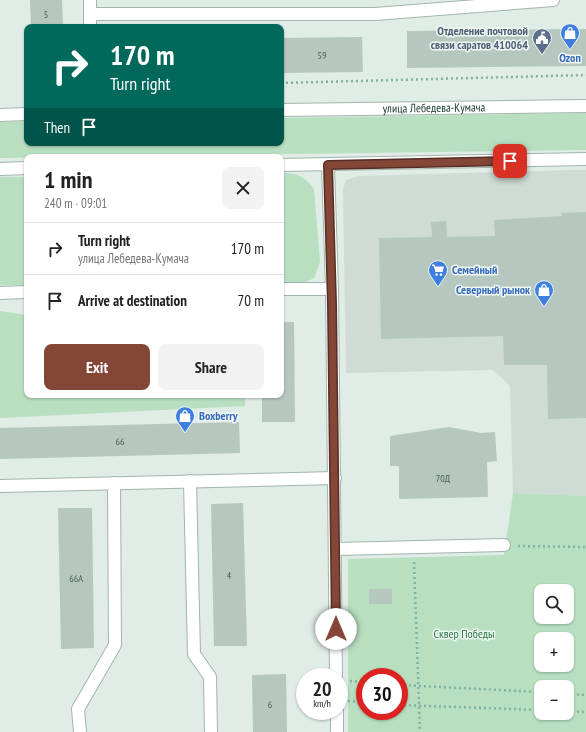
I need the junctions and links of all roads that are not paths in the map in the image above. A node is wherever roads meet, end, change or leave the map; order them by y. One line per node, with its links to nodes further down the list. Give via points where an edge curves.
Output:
1 (90, 0): 3 (street)
2 (553, 0): 3 (street, via 375,14)
3 (91, 14): 4 (street)
4 (90, 24)
5 (586, 106): 6 (street, улица Лебедева-Кумача)
6 (284, 110)
7 (0, 114): 8 (street)
8 (24, 114)
9 (586, 159): 11 (street)
10 (284, 165): 11 (street)
11 (328, 165): 14 (street)
12 (24, 168): 13 (street)
13 (0, 169)
14 (332, 288): 15 (street); 18 (street)
15 (284, 289)
16 (24, 292): 17 (street)
17 (0, 293)
18 (335, 478): 19 (street); 23 (street)
19 (190, 481): 20 (street); 27 (street, via 194,654 210,677)
20 (114, 483): 21 (street); 26 (street, via 115,645 78,708)
21 (0, 486)
22 (504, 545): 23 (street)
23 (336, 549): 24 (street)
24 (341, 668)
25 (338, 720): 28 (street)
26 (80, 732)
27 (211, 732)
28 (337, 732)

